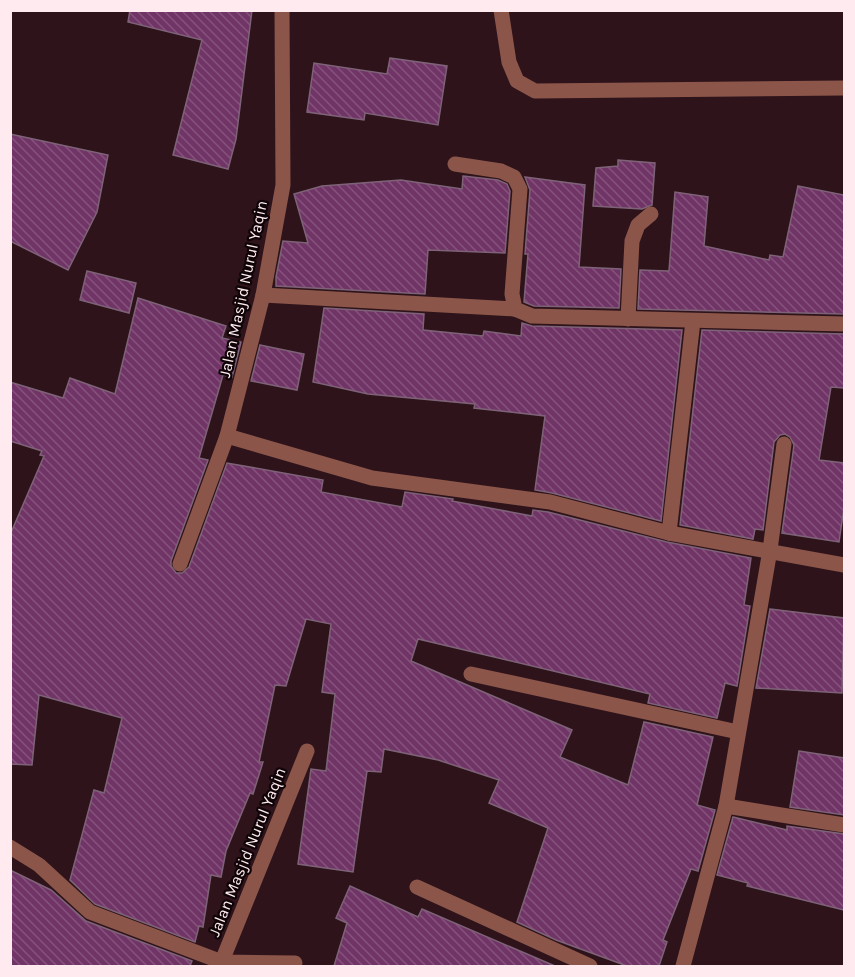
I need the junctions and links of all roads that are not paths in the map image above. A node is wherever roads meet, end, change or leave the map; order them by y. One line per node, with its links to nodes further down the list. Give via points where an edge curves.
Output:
1 (282, 10): 6 (street, Jalan Masjid Nurul Yaqin, via 283,185)
2 (501, 10): 3 (street, via 509,62 517,81 535,92)
3 (844, 88)
4 (455, 165): 7 (street, via 501,171 514,177 520,189 512,294)
5 (651, 214): 8 (street, via 638,225 632,241)
6 (263, 295): 7 (street); 11 (street, Jalan Masjid Nurul Yaqin)
7 (515, 309): 8 (street, via 532,316)
8 (628, 319): 9 (street)
9 (693, 321): 10 (street); 13 (street)
10 (844, 324)
11 (227, 436): 13 (street, via 372,478 550,502); 15 (street, Jalan Masjid Nurul Yaqin)
12 (784, 444): 14 (street)
13 (669, 533): 14 (street)
14 (770, 550): 16 (street); 18 (street)
15 (180, 564)
16 (844, 565)
17 (471, 674): 18 (street)
18 (738, 732): 20 (street)
19 (307, 751): 25 (street, Jalan Masjid Nurul Yaqin)
20 (726, 806): 21 (street); 27 (street)
21 (844, 825)
22 (10, 847): 25 (street, via 39,865 90,912)
23 (417, 887): 26 (street)
24 (295, 963): 25 (street)
25 (221, 964)
26 (590, 966)
27 (684, 966)

